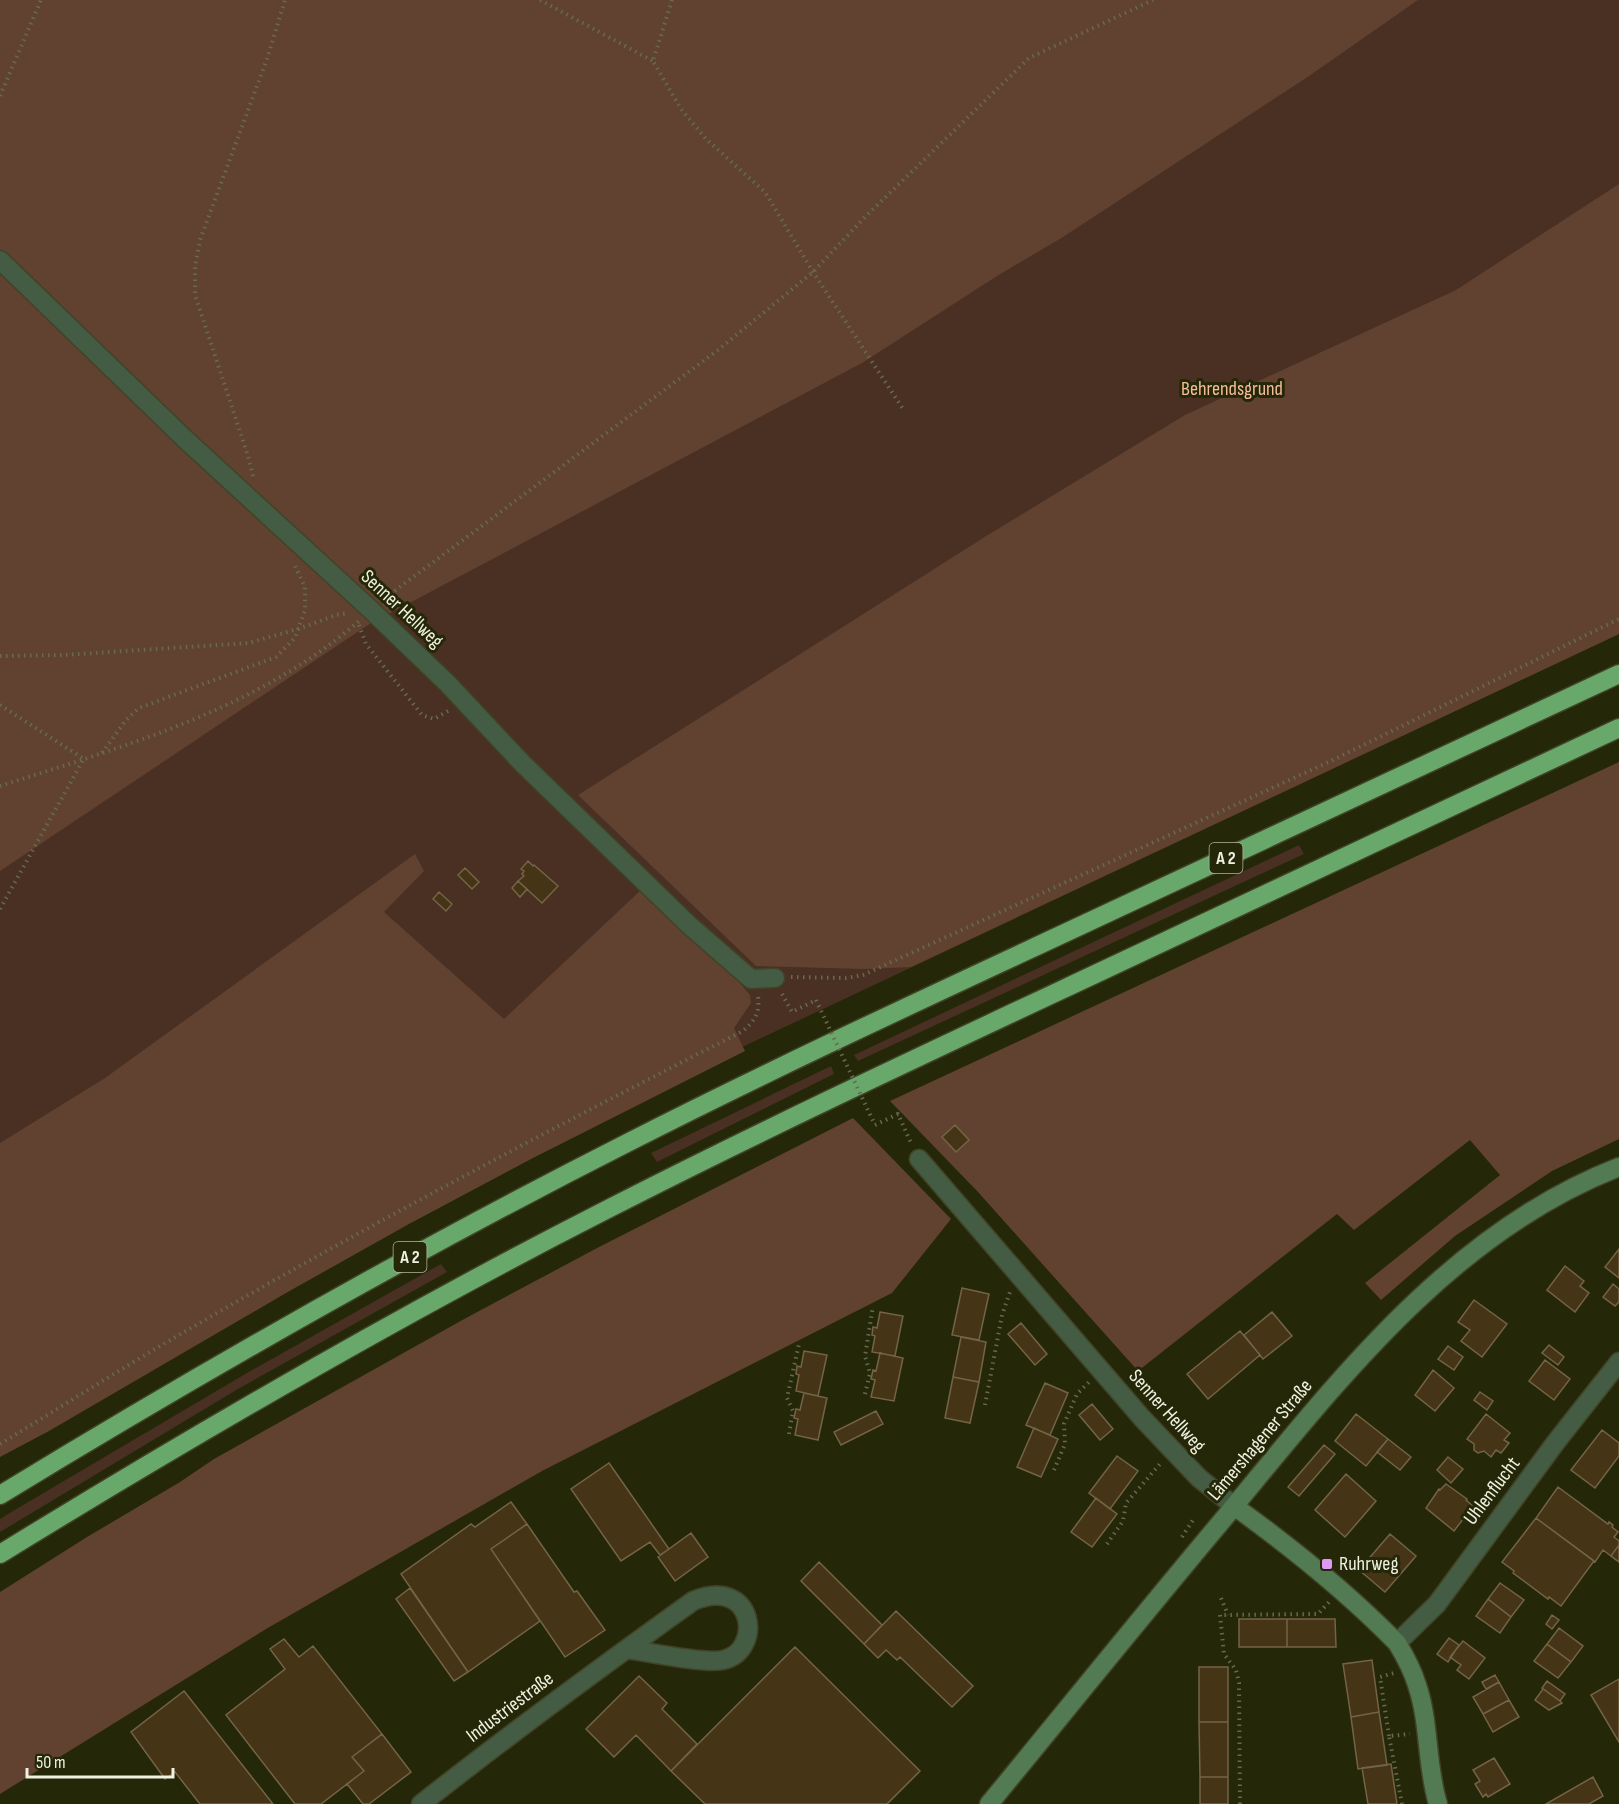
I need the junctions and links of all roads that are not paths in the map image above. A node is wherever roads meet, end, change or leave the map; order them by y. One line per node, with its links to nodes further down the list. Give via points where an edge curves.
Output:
1 (0, 260): 4 (street, Senner Hellweg, via 259,507 364,615 462,699 522,763 689,925 751,979)
2 (1619, 674): 8 (highway, A 2, via 832,1042 626,1143 297,1320 128,1416)
3 (1619, 728): 10 (highway, A 2, via 853,1087 601,1212 247,1406)
4 (776, 982)
5 (919, 1159): 9 (street, Senner Hellweg, via 1172,1450)
6 (1619, 1167): 9 (main road, Lämershagener Straße, via 1575,1186 1516,1221 1435,1283 1367,1350)
7 (1619, 1362): 11 (street, Uhlenflucht, via 1437,1604)
8 (0, 1495)
9 (1234, 1506): 11 (main road, Senner Hellweg, via 1314,1568); 14 (main road, Lämershagener Straße)
10 (0, 1554)
11 (1397, 1642): 15 (main road, Senner Hellweg, via 1418,1687)
12 (627, 1649): 12 (street, Industriestraße, via 723,1660 741,1649 747,1616 733,1598 702,1598); 13 (street, Industriestraße)
13 (421, 1804)
14 (989, 1804)
15 (1438, 1804)

